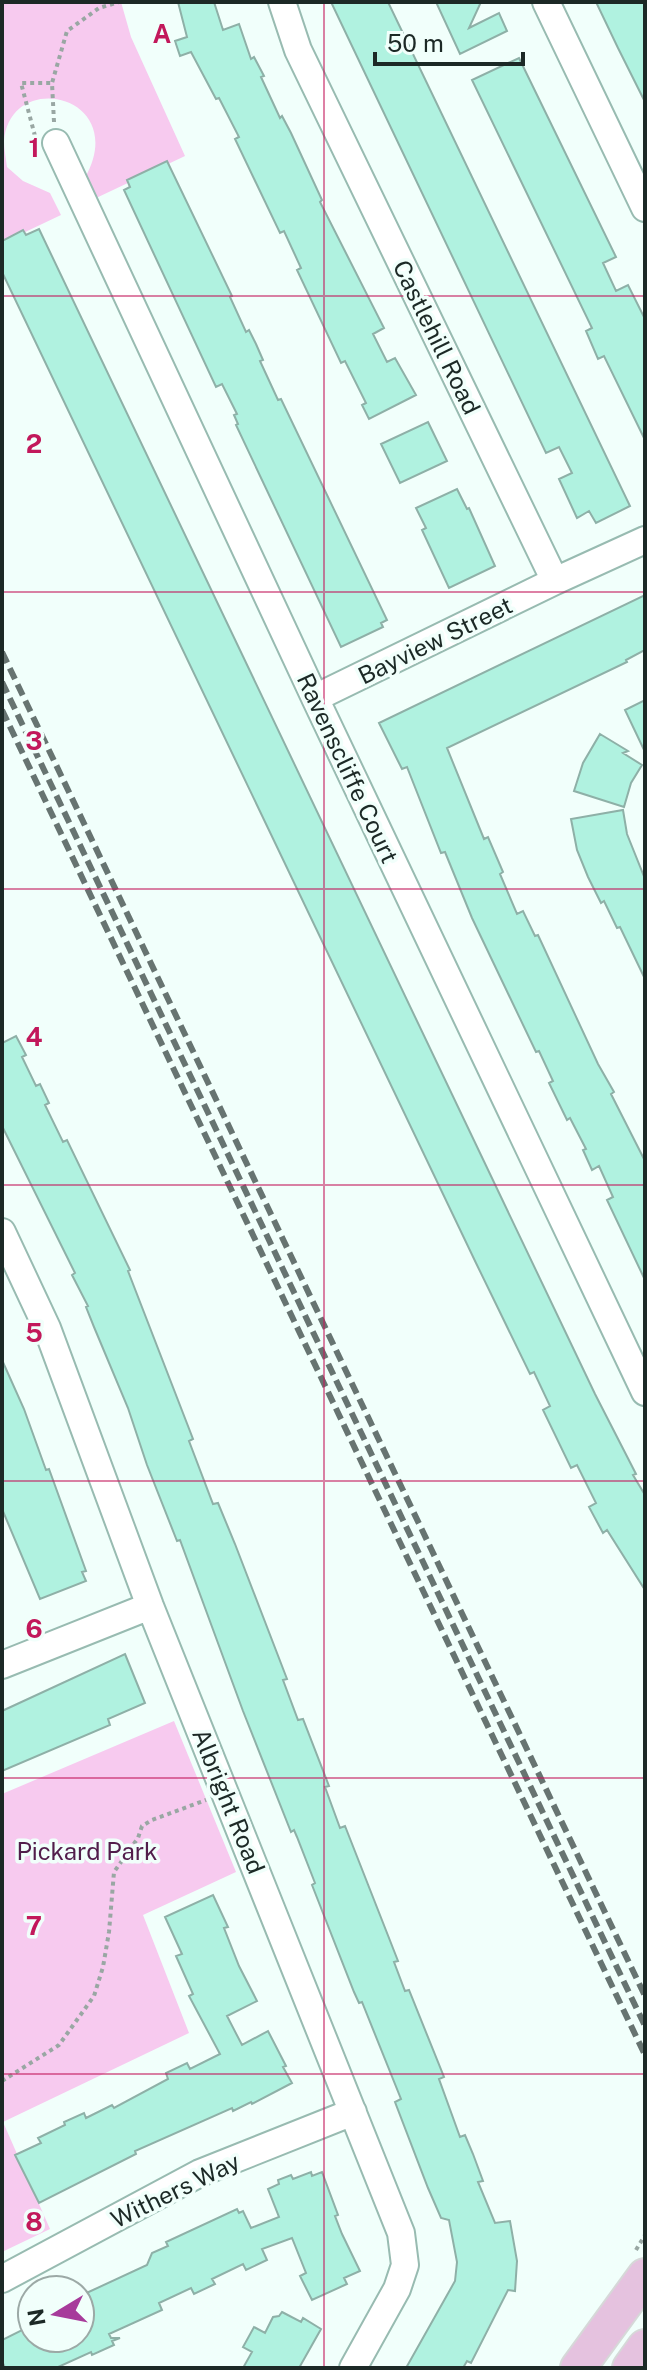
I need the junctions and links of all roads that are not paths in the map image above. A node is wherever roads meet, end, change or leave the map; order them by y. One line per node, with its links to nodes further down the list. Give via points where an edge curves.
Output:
1 (282, 2): 6 (street, Castlehill Road, via 298,50)
2 (546, 2): 4 (street)
3 (56, 143): 7 (street, Ravenscliffe Court)
4 (645, 208)
5 (645, 540): 6 (street)
6 (555, 581): 7 (street, Bayview Street)
7 (315, 698): 9 (street, Ravenscliffe Court)
8 (2, 1232): 10 (street, Albright Road, via 47,1328)
9 (645, 1392)
10 (150, 1606): 11 (street); 12 (street, Albright Road)
11 (2, 1665)
12 (353, 2112): 14 (street, Withers Way, via 200,2173); 16 (street, Albright Road, via 401,2233 405,2265)
13 (645, 2276): 17 (main road)
14 (2, 2279)
15 (645, 2347): 18 (main road)
16 (353, 2368)
17 (578, 2368)
18 (630, 2368)

